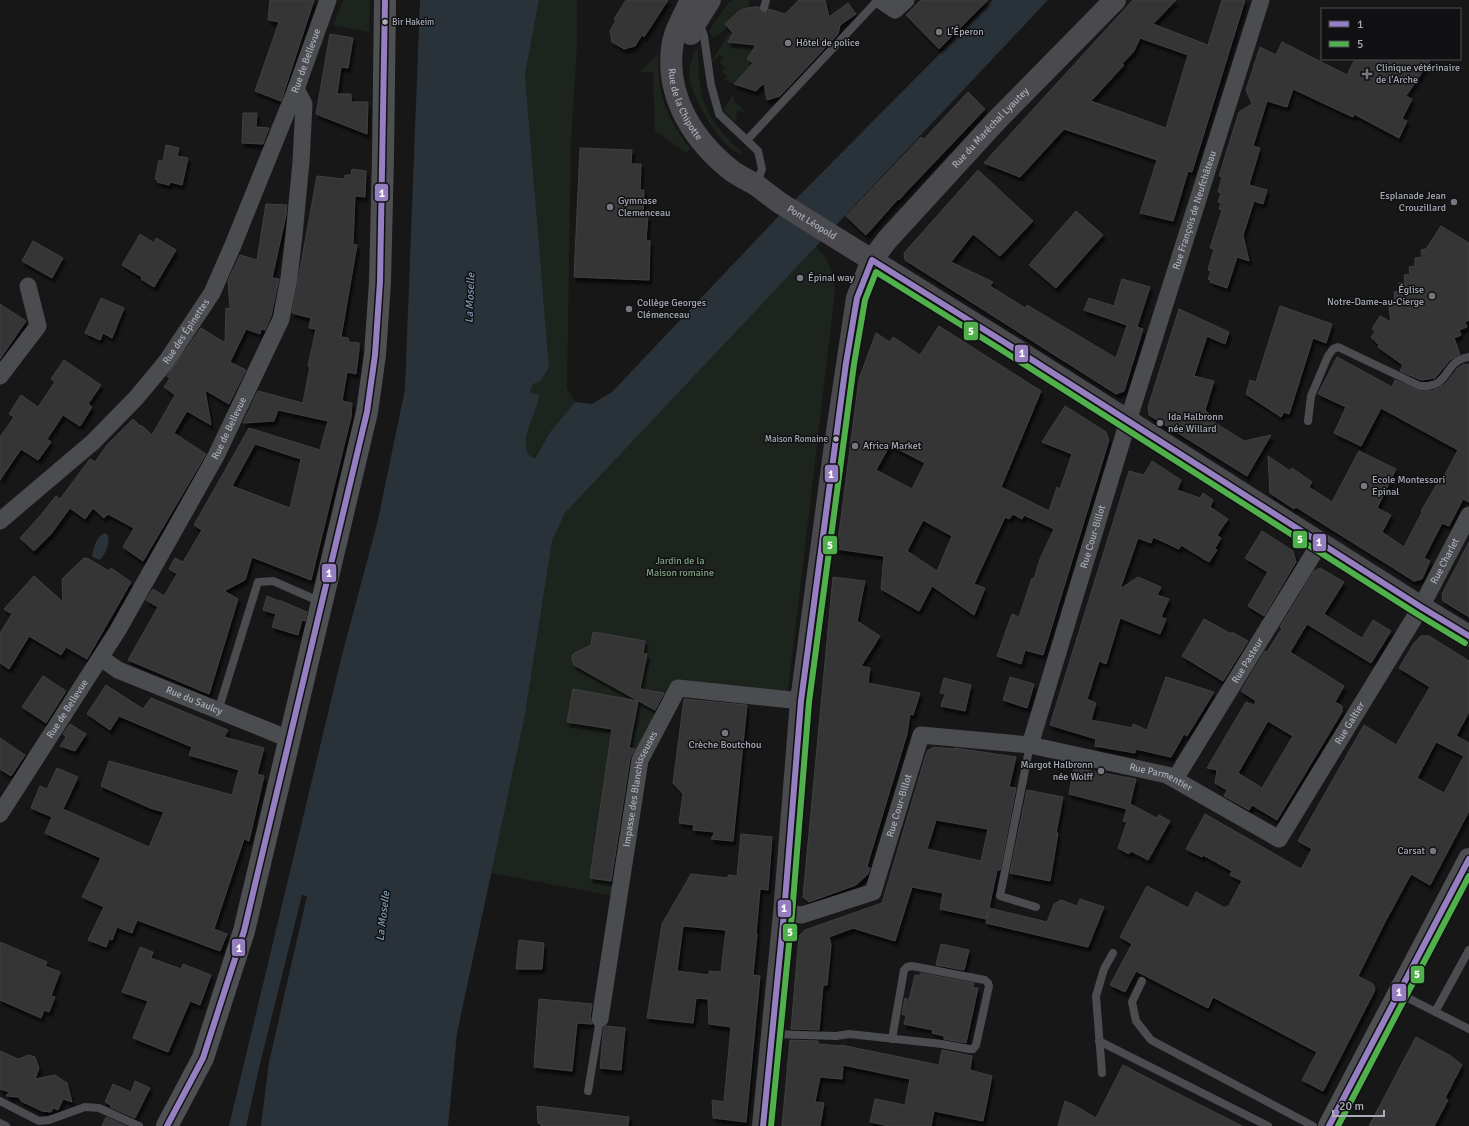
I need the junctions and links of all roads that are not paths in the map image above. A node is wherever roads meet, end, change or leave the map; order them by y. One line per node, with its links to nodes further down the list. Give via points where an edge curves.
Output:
1 (328, 0): 9 (street, Rue de Bellevue)
2 (385, 0): 22 (main road, via 380,282 375,355 367,412)
3 (710, 0): 8 (main road, Rue de la Chipotte)
4 (879, 0): 7 (street); 10 (lane)
5 (1115, 0): 13 (main road, Rue du Maréchal Lyautey, via 996,121 887,240)
6 (1261, 0): 17 (street, Rue François de Neufchâteau)
7 (901, 5)
8 (695, 10): 10 (lane, via 704,36 711,85 719,114); 11 (main road, Rue de la Chipotte, via 693,27 685,50 685,74 690,96 710,128 740,161)
9 (296, 89): 20 (street, Rue des Épinettes, via 212,293 166,362 136,398 93,442); 25 (street, Rue de Bellevue, via 304,104 301,162 289,278 281,319 216,456)
10 (746, 140): 11 (lane, via 758,151)
11 (759, 177): 12 (main road, Rue de la Chipotte)
12 (780, 203): 13 (main road, Pont Léopold)
13 (872, 260): 17 (main road); 26 (main road, Rue du Maréchal Lyautey, via 857,298 846,363)
14 (28, 286): 16 (street, via 38,326)
15 (1469, 357): 18 (lane, via 1460,359 1442,380 1430,387 1420,386 1338,347 1328,356 1311,396)
16 (0, 376)
17 (1128, 421): 21 (main road); 29 (street, Rue Cour-Billot)
18 (1308, 421)
19 (1469, 515): 23 (street, Rue Charlet)
20 (0, 521)
21 (1320, 543): 23 (main road); 30 (street, Rue Pasteur)
22 (321, 602): 27 (lane, via 273,581 258,582); 28 (main road)
23 (1421, 607): 24 (main road); 32 (street, Rue Galtier)
24 (1469, 636)
25 (101, 658): 27 (street, Rue du Saulcy, via 118,670); 31 (street, Rue de Bellevue)
26 (801, 701): 35 (main road, Rue du Maréchal Lyautey); 41 (street, Impasse des Blanchisseuses, via 678,688 640,760)
27 (218, 711): 28 (street, Rue du Saulcy)
28 (289, 740): 52 (main road, via 244,931 203,1058)
29 (1030, 745): 30 (street, Rue Parmentier, via 1168,775); 34 (lane, Rue Cour-Billot, via 1000,896); 35 (street, Rue Cour-Billot, via 921,735 872,892 802,915)
30 (1175, 779): 32 (street, Rue Parmentier)
31 (0, 814)
32 (1279, 839)
33 (1469, 859): 39 (main road)
34 (1036, 907)
35 (784, 913): 43 (main road, Rue du Maréchal Lyautey)
36 (1469, 950): 40 (lane)
37 (1113, 953): 45 (lane, via 1104,969 1096,996)
38 (1142, 981): 55 (lane, via 1132,1002 1136,1021 1151,1040)
39 (1399, 993): 40 (lane); 56 (main road)
40 (1435, 1012): 42 (lane)
41 (600, 1019): 47 (lane)
42 (1469, 1029)
43 (772, 1034): 44 (lane, via 849,1034); 53 (main road, Rue du Maréchal Lyautey)
44 (892, 1039): 44 (lane, via 973,1049 980,1031 988,982 907,967 904,970)
45 (1099, 1041): 46 (lane); 54 (lane)
46 (1102, 1073)
47 (588, 1091)
48 (0, 1101): 51 (lane, via 38,1121 49,1120 85,1107 99,1108)
49 (0, 1124): 50 (lane)
50 (6, 1126)
51 (139, 1126)
52 (166, 1126)
53 (763, 1126)
54 (1268, 1126)
55 (1313, 1126)
56 (1329, 1126)

